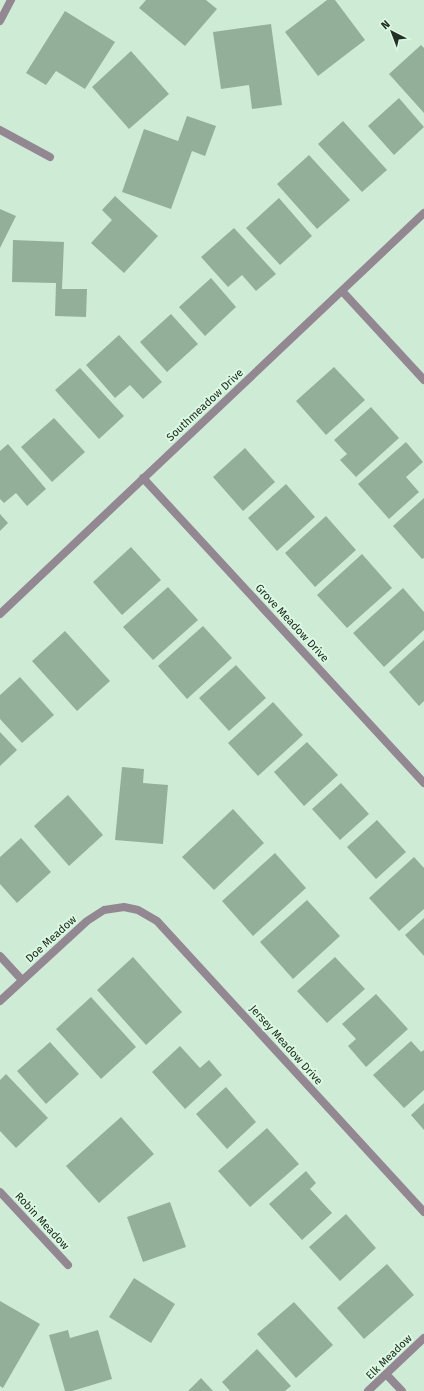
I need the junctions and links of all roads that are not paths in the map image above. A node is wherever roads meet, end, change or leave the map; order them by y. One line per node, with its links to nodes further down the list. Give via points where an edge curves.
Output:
1 (11, 0): 2 (street)
2 (0, 20)
3 (0, 130): 4 (street)
4 (50, 157)
5 (424, 213): 6 (street, Southmeadow Drive)
6 (342, 291): 7 (street); 8 (street, Southmeadow Drive)
7 (424, 380)
8 (143, 478): 9 (street, Southmeadow Drive); 10 (street, Grove Meadow Drive)
9 (0, 614)
10 (424, 784)
11 (124, 907): 13 (street, Doe Meadow, via 104,910 87,921); 16 (street, Jersey Meadow Drive, via 138,910 157,921)
12 (0, 956): 13 (street)
13 (22, 980): 14 (street, Doe Meadow)
14 (0, 1001)
15 (0, 1192): 17 (street, Robin Meadow)
16 (424, 1212)
17 (68, 1265)
18 (424, 1338): 19 (street, Elk Meadow)
19 (386, 1374): 20 (street, Elk Meadow); 21 (street)
20 (368, 1391)
21 (402, 1391)

